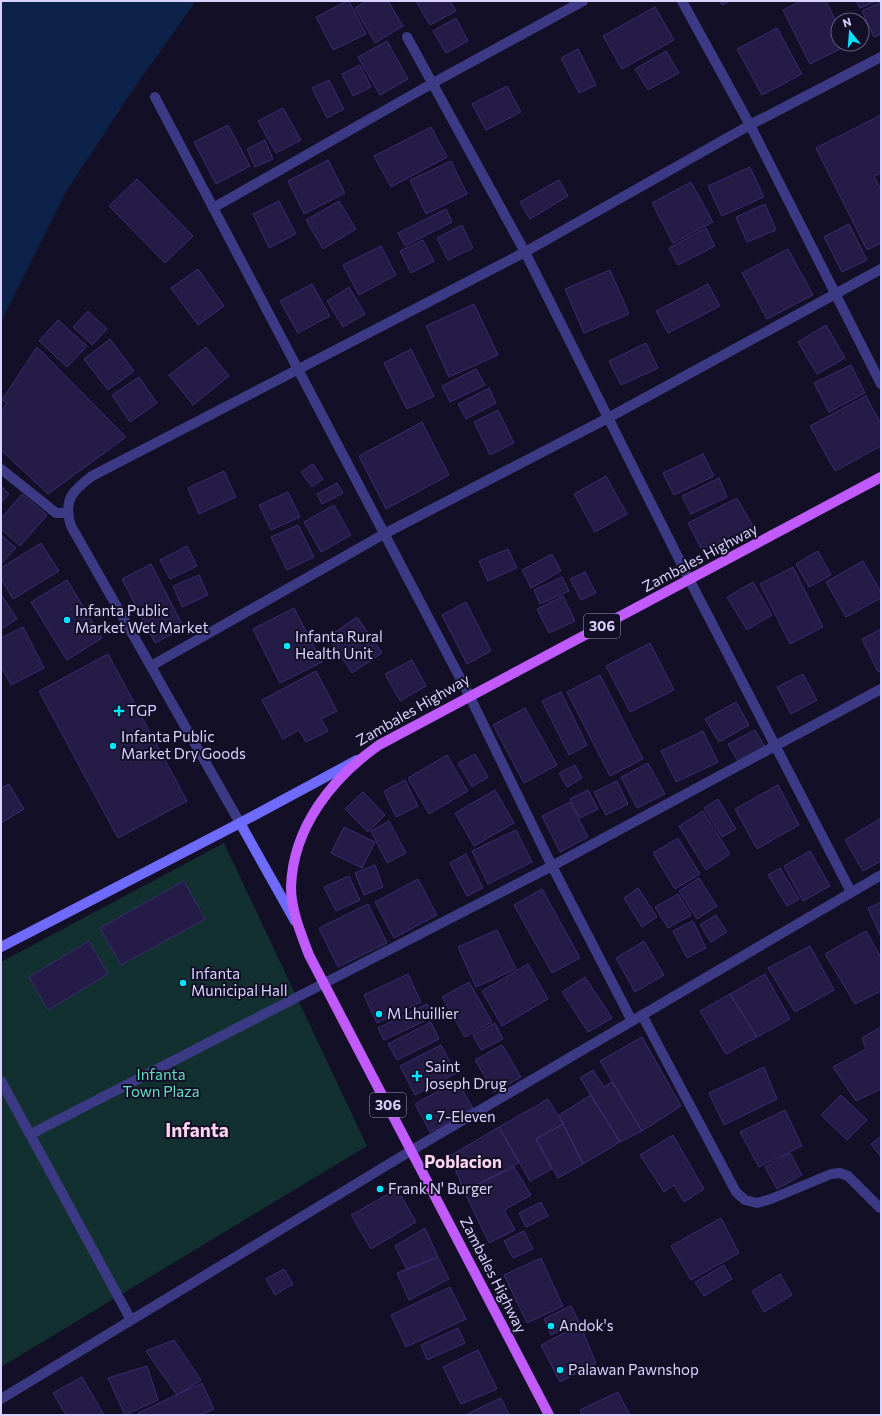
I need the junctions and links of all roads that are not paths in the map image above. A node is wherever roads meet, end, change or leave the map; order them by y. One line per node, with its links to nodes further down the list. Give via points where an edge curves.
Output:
1 (583, 1): 5 (street)
2 (682, 1): 7 (street)
3 (407, 36): 5 (street)
4 (881, 57): 7 (street)
5 (433, 83): 8 (street); 9 (street)
6 (154, 98): 8 (street)
7 (750, 125): 9 (street); 11 (street)
8 (213, 208): 12 (street)
9 (525, 252): 12 (street); 14 (street)
10 (881, 269): 11 (street)
11 (836, 292): 13 (street); 14 (street)
12 (298, 370): 17 (street, via 92,476 77,487 69,500); 18 (street)
13 (881, 384)
14 (608, 418): 18 (street); 19 (street)
15 (1, 469): 17 (street, via 56,513)
16 (881, 477): 19 (main road, Zambales Highway / 306)
17 (68, 513): 20 (street, via 71,526)
18 (384, 534): 20 (street); 22 (street)
19 (690, 580): 22 (main road, Zambales Highway / 306); 23 (street)
20 (151, 666): 25 (street)
21 (881, 689): 23 (street)
22 (470, 695): 24 (main road, Zambales Highway / 306, via 379,745); 26 (street)
23 (775, 747): 26 (street); 28 (street)
24 (359, 759): 25 (street); 29 (main road, Zambales Highway / 306, via 331,787 314,812 302,837 294,861 291,888)
25 (240, 823): 29 (street); 30 (street)
26 (552, 866): 31 (street); 33 (street)
27 (881, 875): 28 (street)
28 (851, 892): 32 (street)
29 (297, 924): 31 (main road, Zambales Highway / 306)
30 (1, 947)
31 (323, 983): 35 (street); 36 (main road, Zambales Highway / 306)
32 (642, 1015): 33 (street); 37 (street, via 736,1192 745,1200 757,1203 822,1177 840,1173 848,1176)
33 (632, 1021): 36 (street)
34 (1, 1080): 35 (street)
35 (31, 1134): 38 (street)
36 (412, 1150): 38 (street); 40 (main road, Zambales Highway / 306)
37 (880, 1208)
38 (131, 1320): 39 (street)
39 (1, 1399)
40 (549, 1415)

